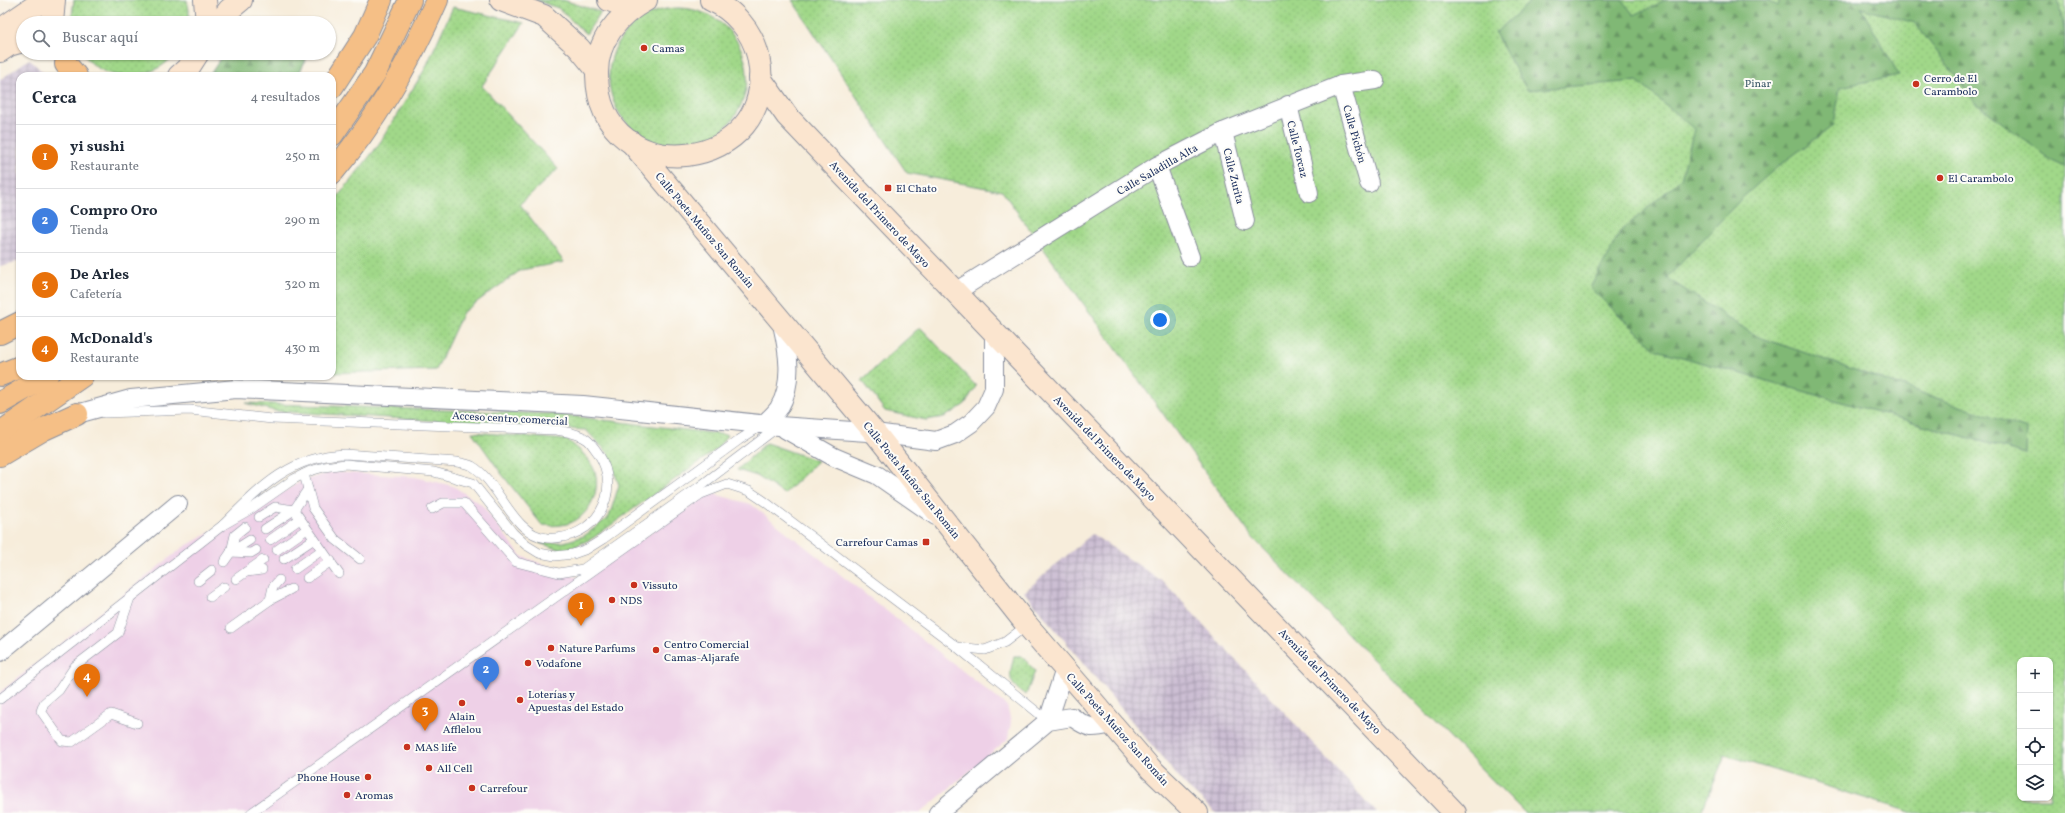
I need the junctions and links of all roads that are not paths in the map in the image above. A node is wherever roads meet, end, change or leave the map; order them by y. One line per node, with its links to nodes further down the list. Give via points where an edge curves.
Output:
1 (44, 0): 12 (main road)
2 (54, 0): 13 (main road)
3 (205, 0): 14 (main road)
4 (241, 0): 15 (main road)
5 (437, 0): 34 (highway, via 390,93)
6 (501, 0): 22 (main road, via 544,16)
7 (609, 0): 10 (main road)
8 (711, 0): 17 (main road, via 731,12)
9 (736, 0): 17 (main road)
10 (639, 4): 22 (main road, Calle Poeta Muñoz San Román, via 620,18 611,29 604,42)
11 (394, 6): 26 (highway, via 365,36); 29 (highway, via 362,66); 30 (highway, via 375,73)
12 (21, 16)
13 (53, 16)
14 (206, 16)
15 (224, 16)
16 (16, 19): 18 (main road)
17 (741, 22): 24 (main road, via 757,51)
18 (0, 30)
19 (16, 42): 20 (main road)
20 (0, 50)
21 (194, 60): 23 (main road)
22 (597, 70): 32 (main road, Calle Poeta Muñoz San Román, via 598,91 604,110)
23 (183, 72)
24 (760, 78): 32 (main road, via 755,105 748,118 733,136 712,149 699,154 671,157); 39 (main road, Avenida del Primero de Mayo, via 787,116)
25 (1375, 80): 27 (street, Calle Saladilla Alta)
26 (336, 81)
27 (1341, 85): 28 (street, Calle Saladilla Alta); 35 (street, Calle Pichón)
28 (1288, 105): 31 (street, Calle Saladilla Alta); 36 (street, Calle Torcaz)
29 (336, 107)
30 (336, 129)
31 (1223, 132): 33 (street, Calle Saladilla Alta); 37 (street, Calle Zurita)
32 (631, 142): 41 (main road, Calle Poeta Muñoz San Román)
33 (1157, 166): 38 (street); 39 (street, Calle Saladilla Alta)
34 (336, 168)
35 (1369, 183)
36 (1309, 193)
37 (1245, 221)
38 (1190, 257)
39 (955, 292): 45 (main road, Avenida del Primero de Mayo)
40 (16, 324): 43 (highway)
41 (782, 324): 54 (street, via 789,364 787,382); 56 (main road, Calle Poeta Muñoz San Román)
42 (16, 325): 44 (highway)
43 (0, 328)
44 (0, 333)
45 (994, 333): 56 (street, via 994,389 986,407 971,422 955,434 936,441); 108 (main road, Avenida del Primero de Mayo)
46 (16, 338): 47 (highway)
47 (0, 344)
48 (16, 369): 49 (highway)
49 (0, 375)
50 (40, 380): 52 (highway)
51 (76, 380): 55 (highway)
52 (0, 403)
53 (77, 414): 54 (street, via 131,399 236,389 582,405); 57 (highway, via 44,429); 66 (lane, Acceso centro comercial, via 190,410 272,419 557,430 586,439 604,463 608,478 605,503 594,520 579,532 563,537 546,538 527,529 480,472 471,465 346,454 330,455 291,467 252,496)
54 (772, 425): 56 (street); 58 (lane, via 739,440 587,549 555,556 539,553 526,545 513,533 473,482 434,472 345,464 324,467); 61 (lane, via 699,487 583,569 559,573 516,562 464,503 443,503); 65 (street, via 834,457 877,475)
55 (0, 433)
56 (876, 434): 65 (main road, Calle Poeta Muñoz San Román)
57 (0, 455)
58 (304, 474): 59 (lane); 66 (lane)
59 (308, 489): 62 (lane); 78 (lane, via 313,508 335,539)
60 (178, 504): 99 (street)
61 (432, 509)
62 (294, 510): 63 (lane, via 275,507); 64 (lane); 69 (lane)
63 (260, 517)
64 (300, 519): 68 (lane); 72 (lane)
65 (948, 524): 96 (main road, Calle Poeta Muñoz San Román)
66 (223, 525): 94 (lane)
67 (245, 528): 76 (lane, via 235,535)
68 (307, 529): 70 (lane); 74 (lane)
69 (265, 530)
70 (314, 539): 75 (lane); 77 (lane)
71 (250, 540): 76 (lane)
72 (270, 540)
73 (256, 550): 76 (lane, via 251,553)
74 (277, 550)
75 (322, 550): 80 (lane); 82 (lane)
76 (231, 552): 81 (lane)
77 (284, 559)
78 (360, 559)
79 (263, 560): 85 (lane)
80 (331, 561): 86 (lane); 87 (lane)
81 (224, 562)
82 (295, 569)
83 (212, 570): 90 (lane)
84 (262, 570): 85 (lane)
85 (245, 573): 88 (lane)
86 (339, 574)
87 (307, 578)
88 (236, 579)
89 (279, 580): 95 (lane, via 273,587)
90 (198, 581)
91 (224, 587): 93 (lane)
92 (291, 589): 95 (lane)
93 (210, 597)
94 (130, 598): 101 (lane); 103 (lane, via 118,633 75,666 59,690 44,703 42,711 62,741 72,742 111,714)
95 (270, 600): 97 (lane)
96 (1027, 625): 98 (lane, via 1005,642 985,650); 100 (main road, Calle Poeta Muñoz San Román)
97 (232, 628)
98 (957, 647): 102 (lane); 105 (lane, via 764,501 749,491 726,484 701,494)
99 (0, 652)
100 (1065, 669): 102 (street); 104 (main road, Calle Poeta Muñoz San Román)
101 (0, 699)
102 (1048, 721): 104 (street, via 1072,717 1086,727); 106 (street)
103 (136, 723)
104 (1111, 724): 107 (main road, Calle Poeta Muñoz San Román)
105 (251, 813)
106 (938, 813)
107 (1196, 813)
108 (1455, 813)

